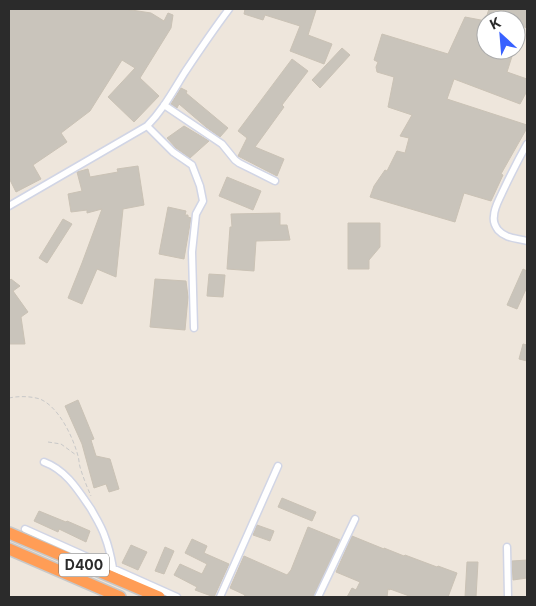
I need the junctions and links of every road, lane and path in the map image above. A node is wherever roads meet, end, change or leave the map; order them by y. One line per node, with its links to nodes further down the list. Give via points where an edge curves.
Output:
1 (230, 9): 2 (street)
2 (164, 105): 3 (street); 5 (street, via 222,144 239,163)
3 (147, 126): 6 (street); 8 (street, via 173,152 192,165 200,186 203,201 196,214 192,252)
4 (527, 144): 7 (street, via 495,208 494,217 495,226 503,234)
5 (275, 180)
6 (9, 206)
7 (527, 242)
8 (194, 328)
9 (9, 398): 11 (path, via 31,397 57,412 67,427)
10 (48, 442): 11 (path, via 61,444)
11 (78, 456): 14 (path)
12 (44, 462): 21 (street, via 53,465 79,491 99,522)
13 (278, 466): 26 (street)
14 (93, 501)
15 (355, 519): 27 (street)
16 (25, 529): 21 (street)
17 (9, 533): 24 (highway, D400)
18 (507, 547): 28 (street)
19 (9, 549): 23 (highway, D400)
20 (9, 555): 22 (street)
21 (113, 568): 25 (street)
22 (107, 597)
23 (120, 597)
24 (159, 597)
25 (177, 597)
26 (220, 597)
27 (318, 597)
28 (508, 597)

